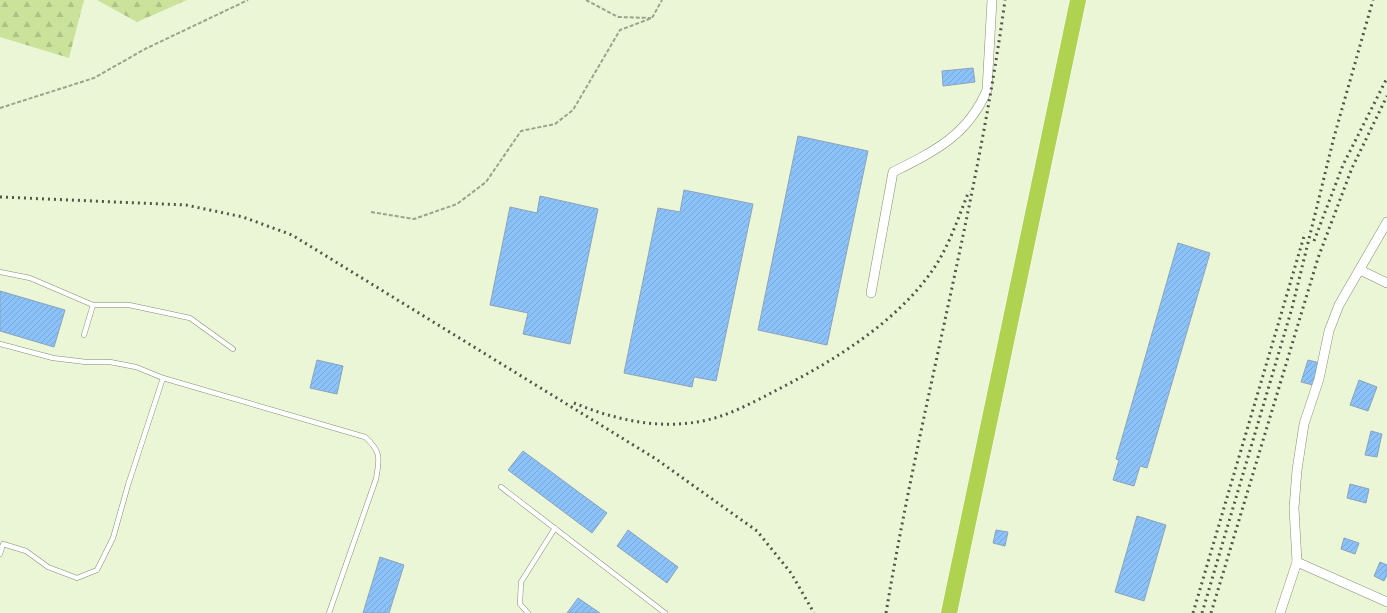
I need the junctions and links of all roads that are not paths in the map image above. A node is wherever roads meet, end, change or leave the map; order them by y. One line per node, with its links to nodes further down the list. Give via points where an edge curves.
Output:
1 (992, 0): 7 (street, via 987,90 982,103 962,130 924,156 893,172)
2 (1078, 0): 21 (highway)
3 (1387, 222): 4 (street)
4 (1360, 270): 6 (street); 16 (street, via 1339,305 1332,324 1320,379 1304,424 1294,508)
5 (0, 272): 8 (lane, via 30,278)
6 (1387, 283)
7 (871, 294)
8 (93, 305): 9 (lane); 11 (lane, via 130,305 190,318)
9 (84, 335)
10 (0, 344): 12 (lane, via 53,358 136,366)
11 (233, 349)
12 (163, 378): 15 (lane, via 113,538 97,570 77,578 48,567 26,551 3,544); 18 (lane, via 365,437 376,446 379,464 376,479)
13 (501, 487): 14 (lane)
14 (555, 528): 19 (lane, via 521,582 520,604); 20 (lane)
15 (0, 554)
16 (1297, 562): 17 (street); 22 (street)
17 (1387, 602)
18 (329, 613)
19 (528, 613)
20 (665, 613)
21 (949, 613)
22 (1280, 613)

